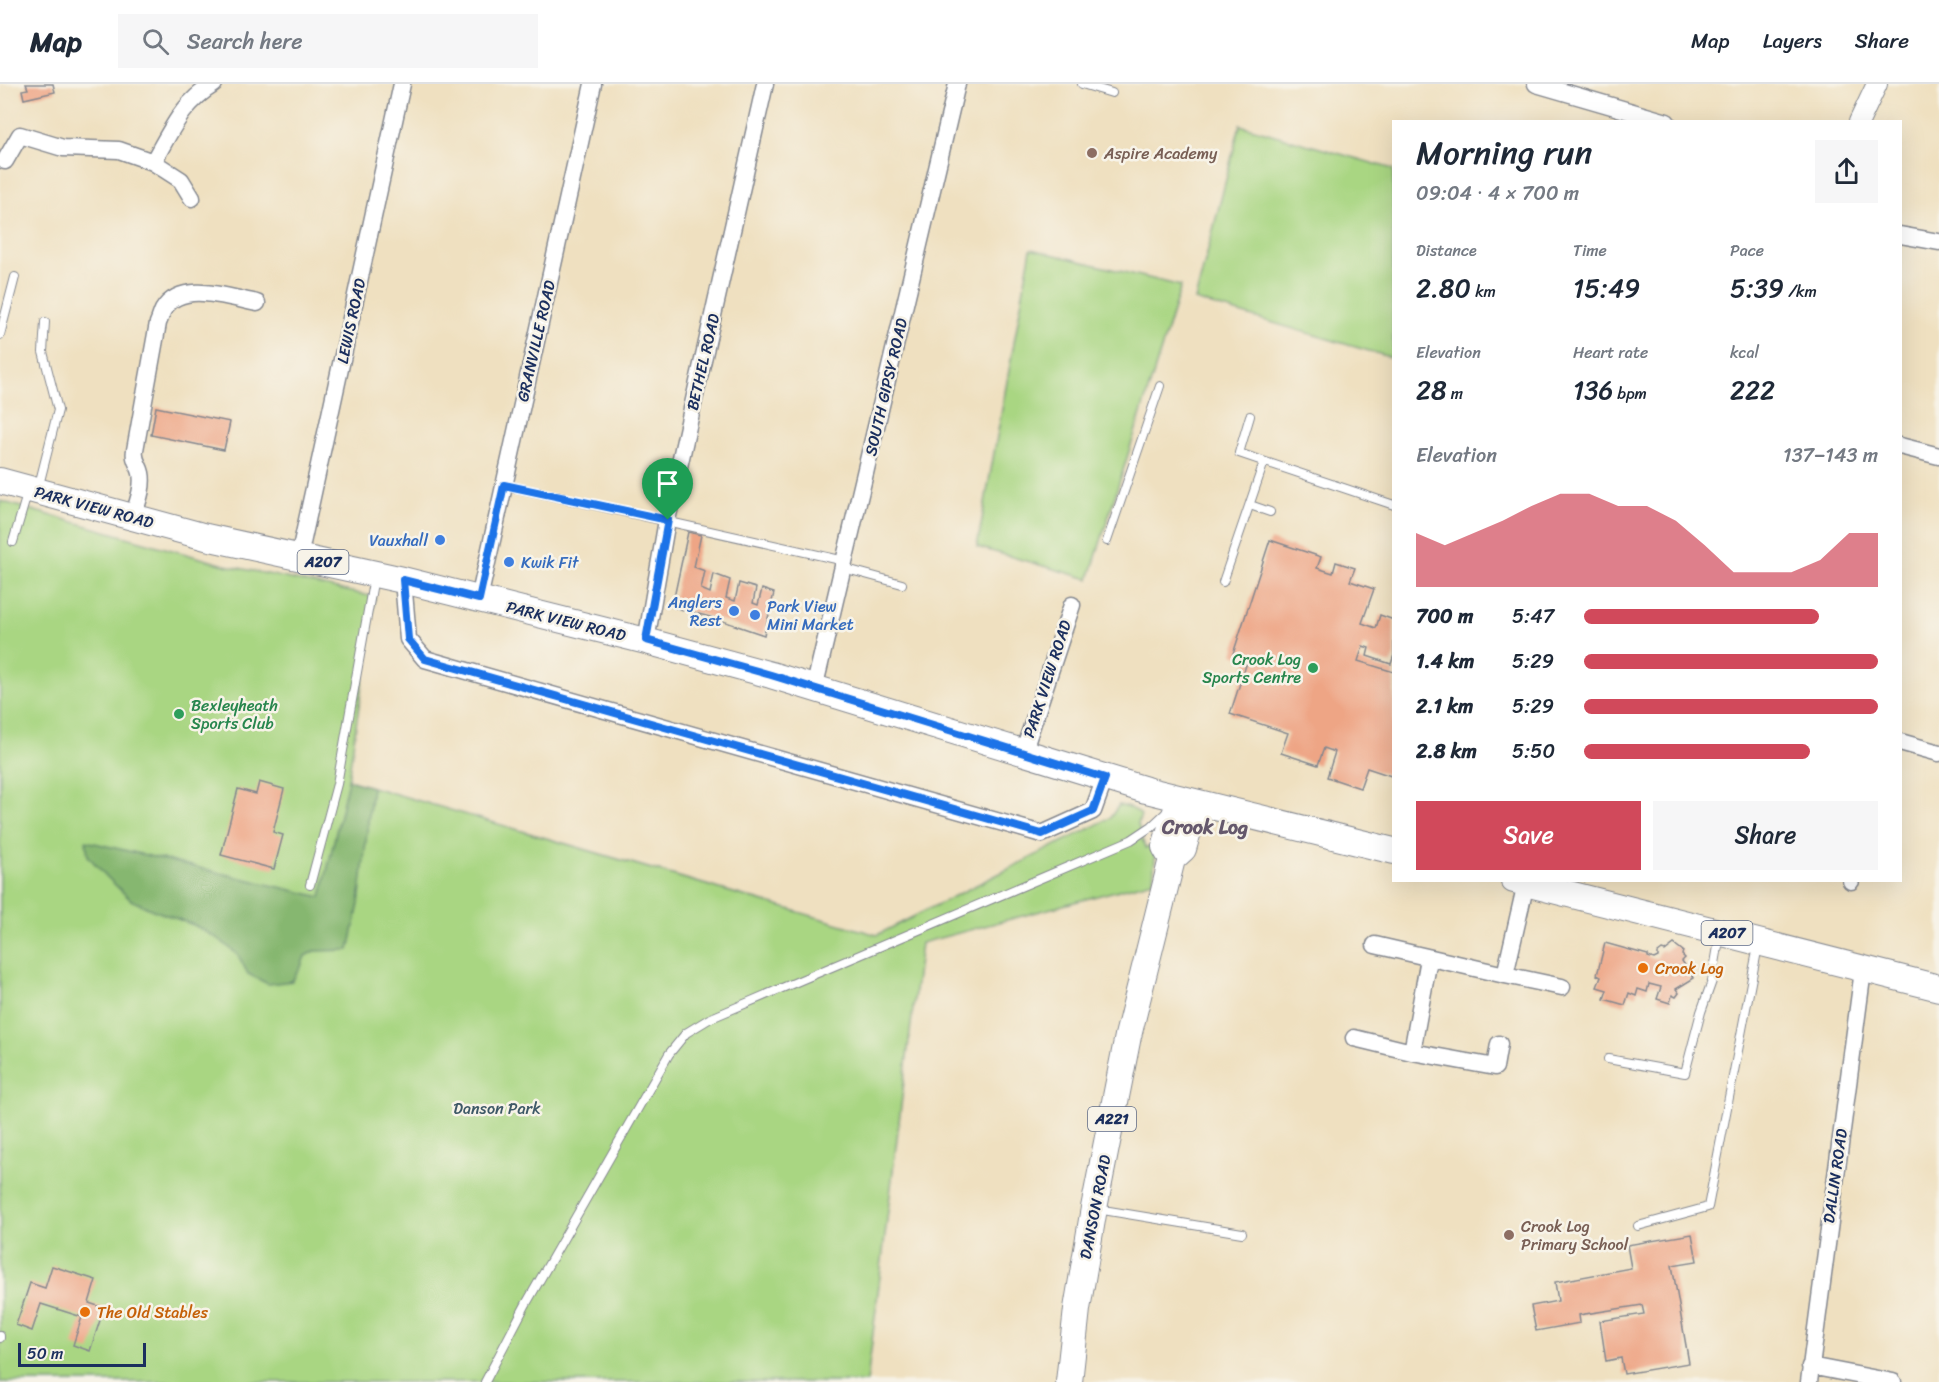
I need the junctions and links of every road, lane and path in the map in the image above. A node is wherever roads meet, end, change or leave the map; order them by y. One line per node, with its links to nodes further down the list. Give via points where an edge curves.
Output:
1 (214, 84): 13 (street, via 182,111)
2 (402, 84): 36 (street, LEWIS ROAD)
3 (593, 84): 27 (street, GRANVILLE ROAD)
4 (765, 84): 33 (street, BETHEL ROAD)
5 (957, 84): 37 (street, SOUTH GIPSY ROAD)
6 (1082, 84): 9 (lane)
7 (1536, 84): 10 (street)
8 (1877, 84): 11 (street)
9 (1112, 93)
10 (1660, 120)
11 (1860, 120)
12 (5, 161): 13 (street, via 20,135 63,148 119,150)
13 (153, 162): 14 (street, via 181,180)
14 (192, 198)
15 (1902, 235): 16 (street)
16 (1939, 242)
17 (15, 277): 20 (lane)
18 (257, 303): 32 (street, via 196,292 175,298 164,308 134,456 142,483)
19 (45, 322): 28 (lane, via 43,352 58,410)
20 (0, 335)
21 (1160, 386): 34 (lane)
22 (1250, 416): 25 (lane, via 1239,453)
23 (1902, 447): 24 (street)
24 (1939, 456)
25 (1264, 462): 29 (lane); 30 (lane)
26 (0, 481): 28 (main road, PARK VIEW ROAD / A207)
27 (504, 485): 33 (lane); 42 (street, GRANVILLE ROAD)
28 (33, 491): 32 (main road, PARK VIEW ROAD / A207); 35 (lane)
29 (1392, 504)
30 (1250, 505): 31 (lane); 40 (lane)
31 (1270, 512)
32 (133, 517): 36 (main road, PARK VIEW ROAD / A207)
33 (668, 520): 37 (lane); 44 (street, BETHEL ROAD)
34 (1107, 541)
35 (13, 542)
36 (299, 557): 38 (main road, PARK VIEW ROAD / A207)
37 (844, 564): 41 (lane); 45 (street, SOUTH GIPSY ROAD)
38 (374, 574): 39 (main road, PARK VIEW ROAD / A207); 53 (lane, via 337,784)
39 (403, 580): 42 (main road, PARK VIEW ROAD / A207); 49 (street, via 408,639 425,659 1031,831 1042,834 1093,811)
40 (1223, 582)
41 (902, 584)
42 (479, 599): 44 (main road, PARK VIEW ROAD / A207)
43 (1072, 605): 47 (street, PARK VIEW ROAD)
44 (646, 640): 45 (main road, PARK VIEW ROAD / A207)
45 (814, 689): 47 (main road, PARK VIEW ROAD / A207)
46 (1902, 743): 48 (street)
47 (1023, 753): 49 (main road, PARK VIEW ROAD / A207)
48 (1939, 753)
49 (1105, 778): 50 (main road, PARK VIEW ROAD / A207)
50 (1188, 801): 51 (main road, A207); 66 (main road, DANSON ROAD / A221, via 1166,848 1172,859 1128,1036); 70 (lane, via 1131,840 720,1014 686,1033 669,1054 623,1133)
51 (1392, 851)
52 (1525, 882): 54 (main road, A207); 59 (street)
53 (310, 885)
54 (1720, 932): 55 (main road, A207); 65 (lane, via 1712,981 1685,1074)
55 (1759, 942): 58 (main road, A207); 67 (lane, via 1708,1208)
56 (1375, 945): 57 (street)
57 (1429, 959): 59 (street); 64 (street)
58 (1863, 970): 61 (main road, A207); 69 (street, DALLIN ROAD)
59 (1504, 975): 60 (street)
60 (1562, 987)
61 (1939, 988)
62 (1353, 1038): 64 (street)
63 (1499, 1044): 64 (street, via 1495,1068)
64 (1412, 1052)
65 (1608, 1059)
66 (1094, 1208): 68 (lane); 71 (main road, DANSON ROAD / A221)
67 (1638, 1226)
68 (1242, 1233)
69 (1809, 1374): 72 (street)
70 (485, 1382)
71 (1069, 1382)
72 (1893, 1382)

